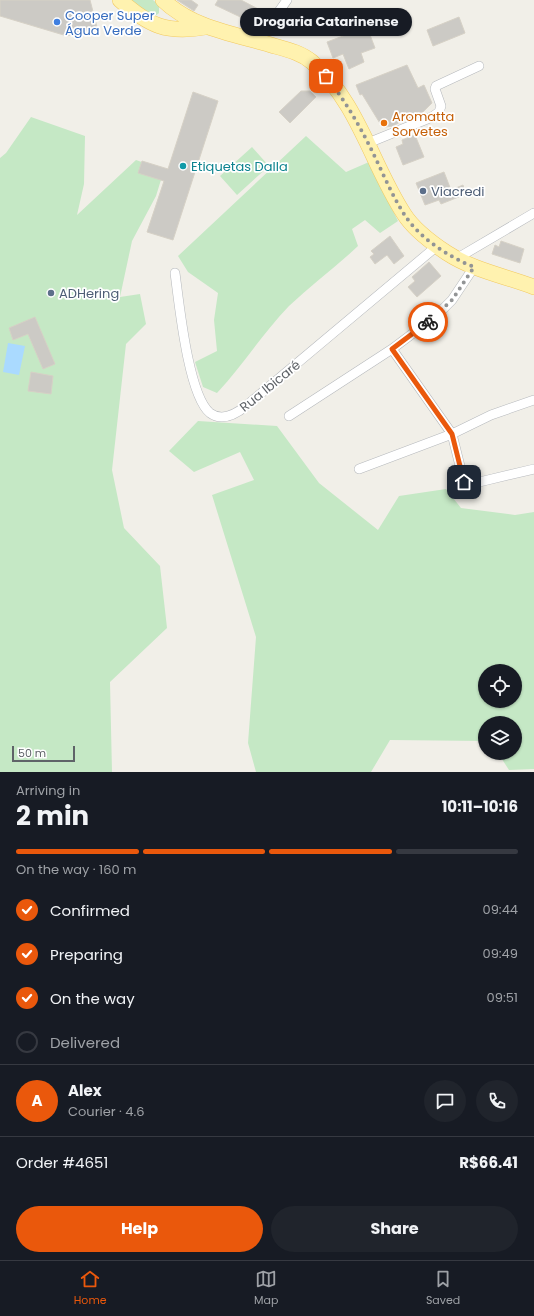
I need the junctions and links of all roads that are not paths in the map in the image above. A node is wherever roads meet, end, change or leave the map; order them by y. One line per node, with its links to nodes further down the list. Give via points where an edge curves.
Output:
1 (120, 0): 4 (main road)
2 (287, 0): 6 (street)
3 (164, 1): 4 (main road, via 166,10 162,18); 5 (main road)
4 (151, 23): 5 (main road, via 179,31)
5 (206, 27): 6 (main road)
6 (258, 41): 8 (main road, via 296,52 312,62 335,88)
7 (479, 66): 8 (street, via 436,86 441,106 439,112 432,117)
8 (368, 143): 10 (main road, via 405,215)
9 (534, 213): 11 (street)
10 (437, 246): 11 (main road); 13 (street, Rua Ibicaré, via 246,406 234,415 221,417 210,414 203,405 190,368)
11 (456, 259): 12 (main road)
12 (474, 267): 14 (main road); 15 (street, via 452,300 436,316)
13 (175, 273)
14 (534, 286)
15 (392, 349): 17 (street); 18 (street)
16 (534, 400): 18 (street, via 491,415)
17 (289, 416)
18 (452, 434): 19 (street); 20 (street, via 464,482 471,484)
19 (359, 469)
20 (534, 469)

